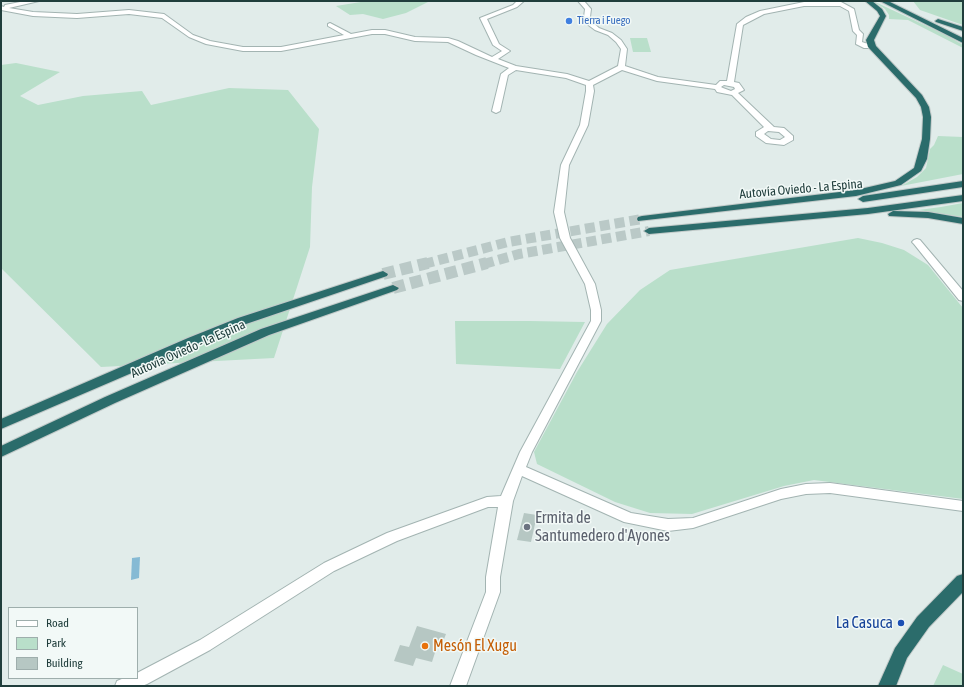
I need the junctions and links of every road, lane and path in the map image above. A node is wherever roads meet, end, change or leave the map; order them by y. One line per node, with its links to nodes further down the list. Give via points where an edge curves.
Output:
1 (36, 1): 7 (street)
2 (521, 1): 13 (street, via 515,6 483,18 496,45 507,51)
3 (581, 1): 14 (street, via 588,9 589,23 610,34 624,49)
4 (868, 1): 12 (highway, via 880,10 883,16 870,40)
5 (883, 1): 11 (highway)
6 (888, 1): 9 (highway)
7 (2, 8): 10 (street, via 33,14 76,16 129,12 164,16 191,36 208,43 243,49 281,49)
8 (330, 25): 10 (street)
9 (963, 29)
10 (350, 36): 13 (street, via 385,32 416,40 448,40)
11 (963, 41)
12 (872, 47): 16 (street, via 858,43 860,34 856,31 852,10 841,4 804,4 762,12 740,24); 24 (highway, via 922,102 927,117 926,139 918,169 898,183 856,193)
13 (493, 59): 15 (street)
14 (621, 67): 17 (street); 18 (street, via 657,80)
15 (514, 68): 17 (street, via 567,76); 20 (street, via 505,74)
16 (730, 83): 18 (street); 19 (street, via 740,88)
17 (589, 84): 35 (street, via 584,125 565,165 559,212 565,238 590,284 596,320 526,452)
18 (717, 87): 19 (street, via 724,92)
19 (734, 93): 21 (street)
20 (496, 111)
21 (770, 129)
22 (963, 184): 24 (highway, Autovía Oviedo - La Espina, via 877,198)
23 (963, 198): 26 (highway, via 868,211)
24 (687, 213): 25 (highway, Autovía Oviedo - La Espina)
25 (642, 219)
26 (754, 221): 27 (highway, via 911,214); 28 (highway)
27 (963, 221)
28 (648, 231)
29 (917, 242): 32 (street)
30 (383, 274): 33 (highway, Autovía Oviedo - La Espina, via 192,340)
31 (393, 288): 34 (highway, Autovía Oviedo - La Espina, via 265,332 110,400)
32 (963, 298)
33 (1, 424)
34 (1, 452)
35 (520, 470): 36 (street); 37 (street, via 629,518 668,525 692,523 781,494 806,489 830,488)
36 (506, 501): 39 (street, via 487,502 392,537 329,567 205,646); 40 (street, via 493,577 493,592)
37 (963, 506)
38 (963, 581): 41 (highway, via 923,622 901,653)
39 (123, 686)
40 (458, 686)
41 (887, 686)

